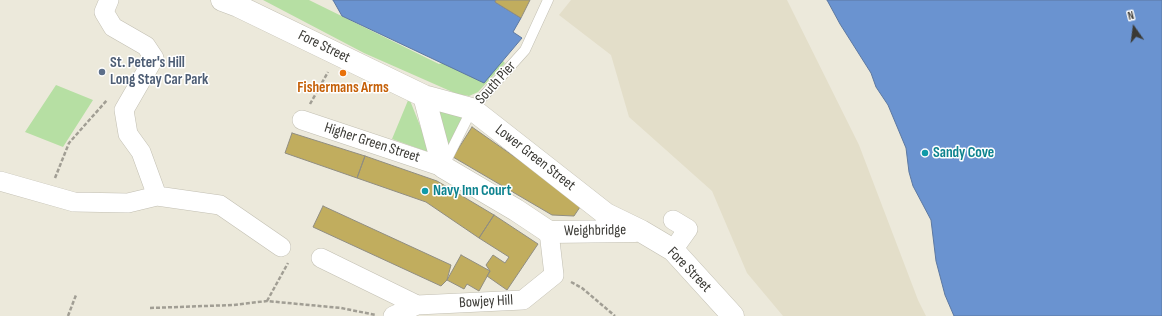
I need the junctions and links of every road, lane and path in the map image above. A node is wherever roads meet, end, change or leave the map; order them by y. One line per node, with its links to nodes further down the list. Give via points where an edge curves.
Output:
1 (109, 0): 12 (street, via 104,12 113,27 146,46 154,58 124,110 128,134 141,152)
2 (222, 0): 4 (street, Fore Street)
3 (548, 0): 7 (lane, South Pier, via 525,50)
4 (338, 54): 5 (street, Fore Street); 8 (path)
5 (424, 96): 7 (street, Lower Green Street); 9 (street, Higher Green Street)
6 (110, 98): 10 (path, via 69,143)
7 (472, 109): 9 (lane, South Pier); 14 (street, Lower Green Street, via 606,214)
8 (306, 112): 9 (street, Higher Green Street)
9 (443, 167): 15 (street, Higher Green Street)
10 (57, 172)
11 (0, 182): 12 (street, via 74,202 128,203)
12 (158, 196): 16 (street, via 220,205)
13 (686, 227): 17 (street)
14 (641, 231): 15 (street, Weighbridge); 17 (street, Fore Street)
15 (549, 232): 19 (street)
16 (281, 247): 21 (path, via 292,258)
17 (674, 250): 28 (street, Fore Street)
18 (321, 258): 23 (street)
19 (554, 274): 23 (street, Bowjey Hill, via 523,300); 27 (path, via 582,288)
20 (76, 295): 24 (path)
21 (267, 301): 22 (path, via 234,305); 25 (path, via 340,308)
22 (150, 308)
23 (432, 308): 26 (street, Bowjey Hill)
24 (68, 316)
25 (380, 316)
26 (393, 316)
27 (615, 316)
28 (733, 316)

